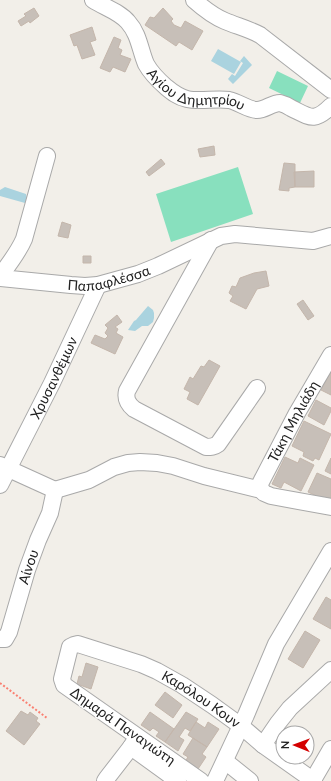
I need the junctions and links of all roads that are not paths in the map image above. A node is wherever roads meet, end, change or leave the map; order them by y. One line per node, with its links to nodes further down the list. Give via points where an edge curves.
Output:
1 (93, 0): 4 (street, Αγίου Δημητρίου, via 128,22 133,28 149,68 178,96 193,100 228,100 258,110 282,103 308,117 318,116)
2 (194, 0): 3 (street, via 225,21 260,35)
3 (331, 90)
4 (331, 106)
5 (47, 156): 8 (street, via 24,240)
6 (331, 236): 7 (street, Παπαφλέσσα, via 313,241 235,234)
7 (212, 240): 9 (street, Παπαφλέσσα, via 138,274); 11 (street, via 127,391 126,399 134,409 206,447 211,447 218,444)
8 (0, 277): 9 (street, Παπαφλέσσα, via 71,286)
9 (98, 285): 12 (street, Χρυσανθέμων, via 52,383)
10 (331, 354): 15 (street, Τάκη Μηλιάδη, via 262,480)
11 (257, 388)
12 (4, 467): 13 (street, Χρυσανθέμων); 14 (street)
13 (0, 485)
14 (55, 490): 15 (street, via 89,480 114,467 140,462 173,466); 18 (street, Αίνου, via 50,513 27,570 9,632 5,640)
15 (261, 490): 16 (street, via 271,496)
16 (331, 508)
17 (331, 551): 21 (street, via 276,644)
18 (0, 639)
19 (331, 670): 23 (street, via 290,708)
20 (64, 685): 21 (street, Καρόλου Κουν, via 62,679 70,647 78,644 157,671 196,694); 22 (street, Δημαρά Παναγιώτη)
21 (241, 726): 23 (street, Καρόλου Κουν); 25 (street)
22 (135, 742): 26 (street); 27 (street); 28 (street, Δημαρά Παναγιώτη)
23 (263, 745): 31 (street, Καρόλου Κουν)
24 (331, 749): 31 (street)
25 (225, 760): 29 (street); 30 (street)
26 (105, 781)
27 (178, 781)
28 (201, 781)
29 (215, 781)
30 (250, 781)
31 (313, 781)

